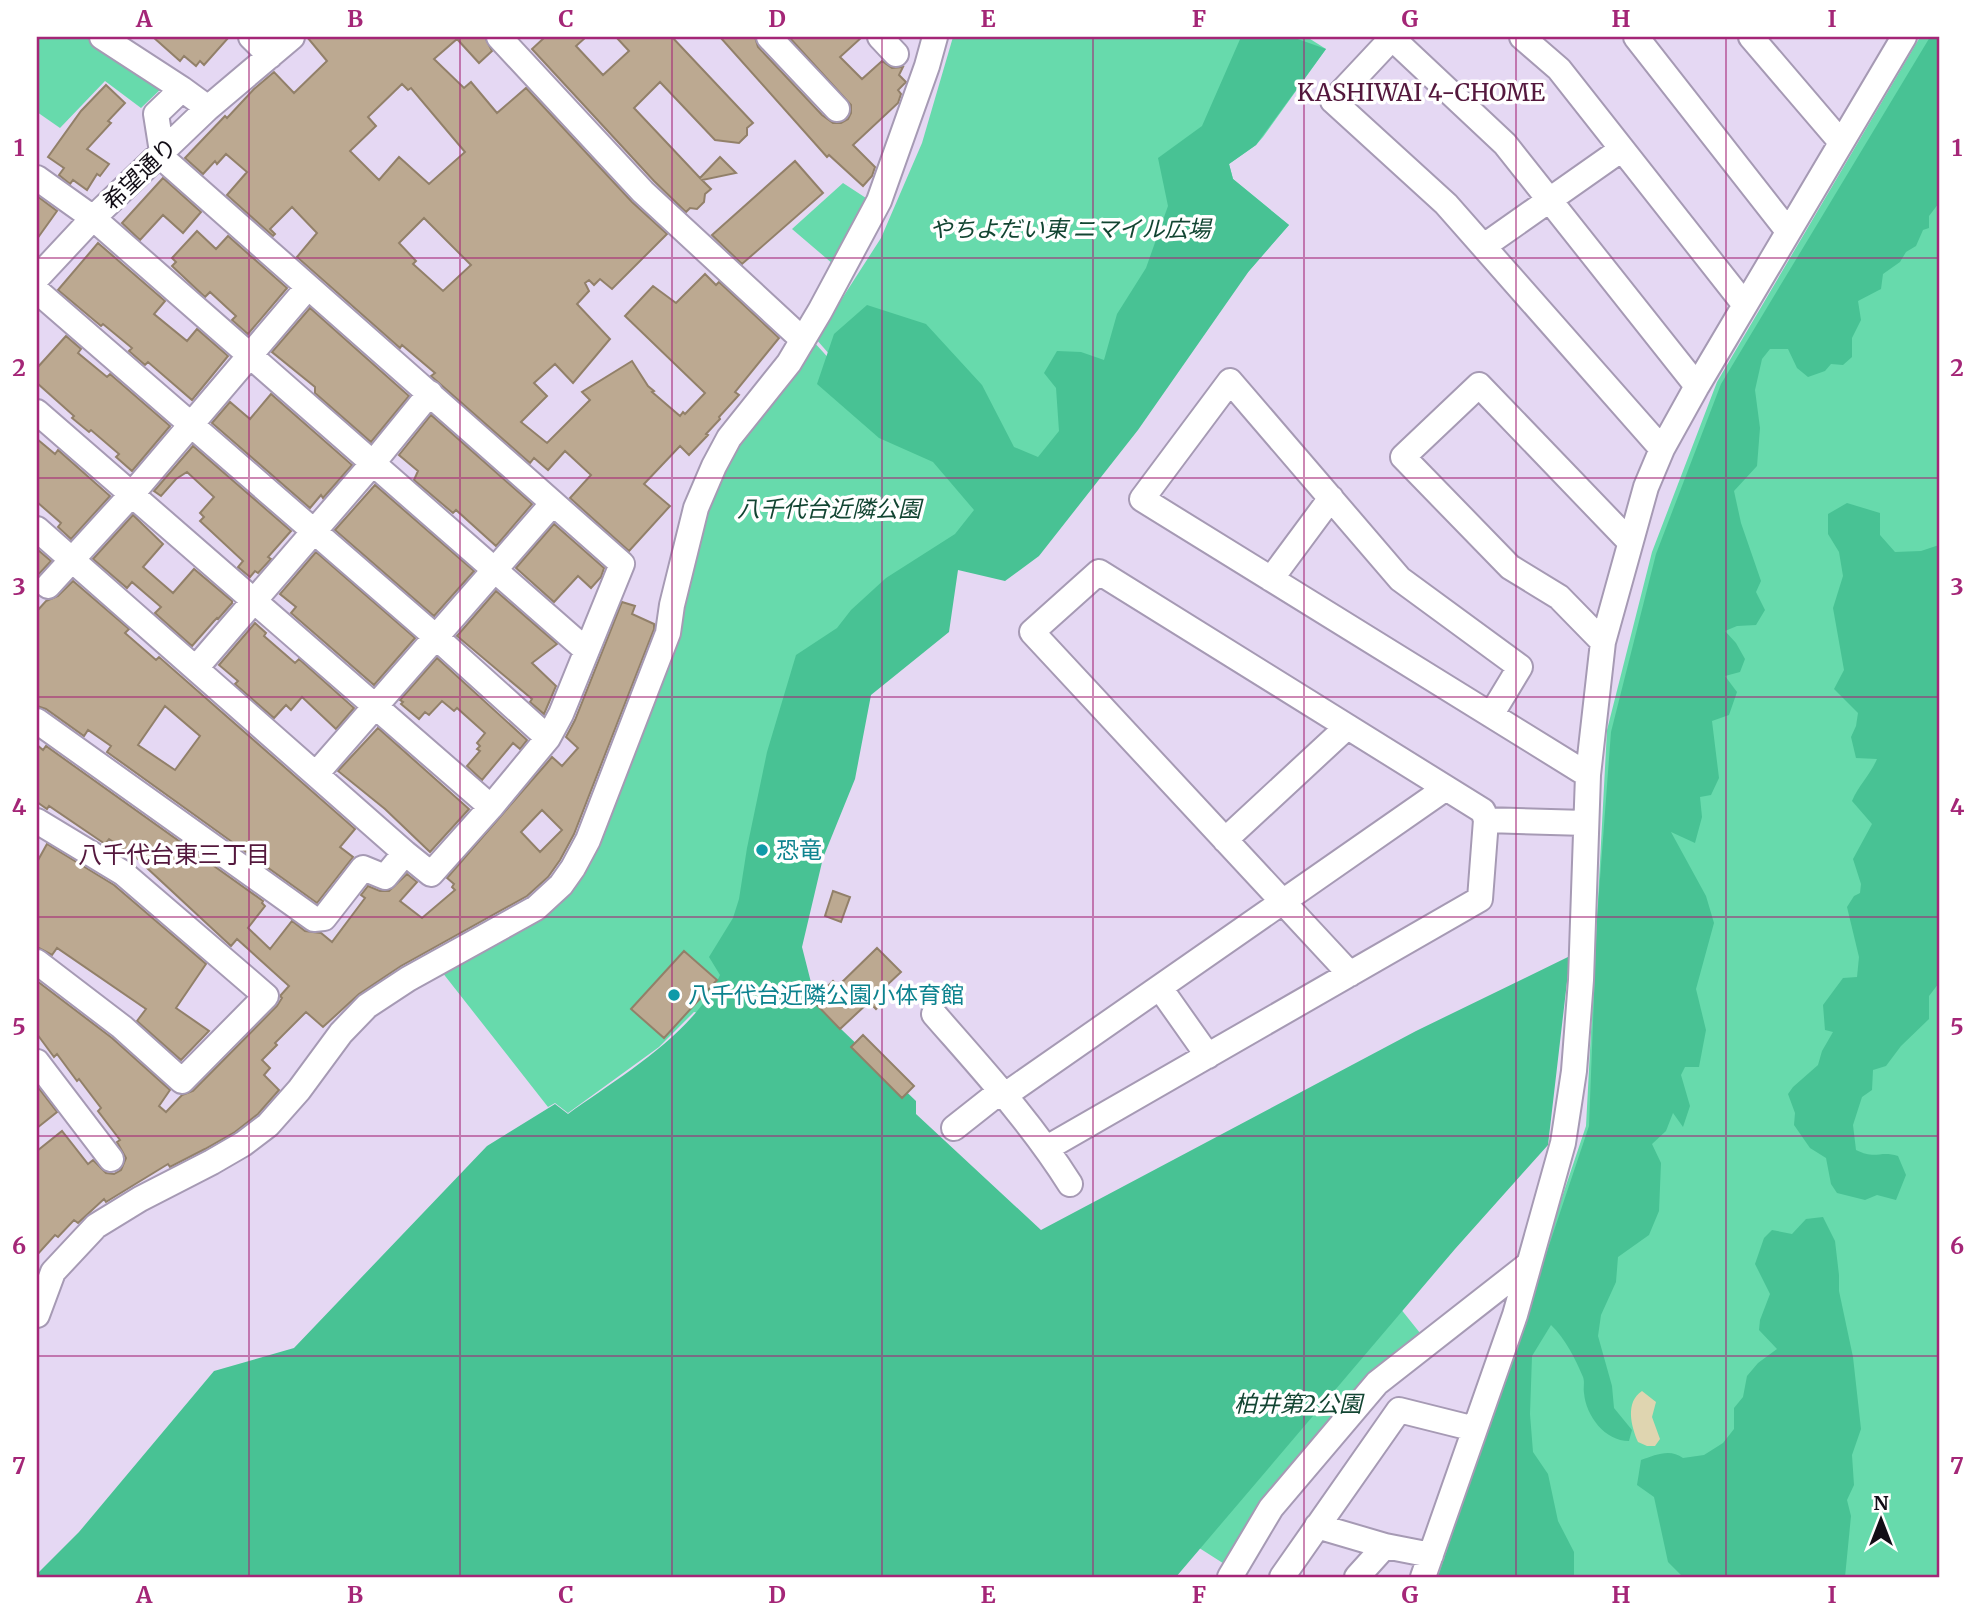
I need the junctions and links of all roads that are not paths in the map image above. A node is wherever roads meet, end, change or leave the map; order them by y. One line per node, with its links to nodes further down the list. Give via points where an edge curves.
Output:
1 (102, 37): 13 (street)
2 (251, 37): 12 (street)
3 (292, 37): 12 (street, 希望通り)
4 (499, 37): 28 (street, via 643,192)
5 (769, 37): 15 (street)
6 (935, 37): 28 (street, via 879,201)
7 (1392, 37): 20 (street, via 1505,144); 23 (street, via 1333,100 1446,204)
8 (1522, 37): 17 (street, via 1559,69)
9 (1636, 37): 22 (street)
10 (1751, 37): 16 (street)
11 (1904, 37): 16 (street)
12 (270, 55): 14 (street, 希望通り)
13 (182, 89): 14 (street); 18 (street, via 156,114)
14 (208, 108): 18 (street, 希望通り)
15 (837, 109)
16 (1840, 141): 22 (street)
17 (1622, 149): 20 (street); 27 (street)
18 (160, 154): 21 (street, 希望通り); 25 (street)
19 (37, 178): 21 (street)
20 (1550, 200): 23 (street); 30 (street)
21 (93, 218): 24 (street, 希望通り); 29 (street)
22 (1788, 231): 27 (street)
23 (1484, 246): 34 (street)
24 (37, 278)
25 (308, 287): 29 (street); 31 (street)
26 (37, 291): 33 (street)
27 (1745, 305): 30 (street)
28 (803, 340): 78 (street, via 729,438 714,466 696,508 668,634 587,840 561,885 536,908 367,1006 268,1125 243,1144 96,1226)
29 (249, 357): 33 (street); 35 (street)
30 (1697, 386): 34 (street)
31 (430, 393): 35 (street); 38 (street)
32 (37, 412): 36 (street)
33 (190, 424): 36 (street); 40 (street)
34 (1662, 449): 41 (street)
35 (373, 463): 40 (street); 43 (street)
36 (132, 494): 42 (street); 46 (street)
37 (1331, 498): 44 (street); 44 (street, via 1230,381 1142,499); 52 (street, via 1400,579 1520,667)
38 (553, 503): 43 (street); 49 (street, via 622,564)
39 (37, 529): 42 (street)
40 (314, 531): 46 (street); 47 (street)
41 (1630, 542): 48 (street); 48 (street, via 1479,386 1404,457 1510,567 1559,597)
42 (72, 560): 45 (street); 50 (street)
43 (495, 569): 47 (street); 49 (street)
44 (1271, 579): 52 (street)
45 (48, 586)
46 (254, 600): 50 (street); 51 (street)
47 (437, 638): 51 (street); 55 (street)
48 (1604, 642): 57 (street)
49 (586, 650): 55 (street)
50 (196, 668): 56 (street)
51 (376, 705): 56 (street); 59 (street)
52 (1491, 716): 57 (street)
53 (37, 721): 64 (street, via 314,919 324,918 363,868 385,877)
54 (1347, 727): 58 (street); 63 (street); 63 (street, via 1099,572 1032,632)
55 (548, 738): 59 (street)
56 (316, 774): 64 (street)
57 (1588, 775): 61 (street)
58 (1446, 788): 60 (street, via 1483,811); 65 (street)
59 (491, 807): 64 (street, via 431,874)
60 (1486, 820): 61 (street); 67 (street, via 1480,900)
61 (1586, 823): 77 (street, via 1574,1071 1563,1143)
62 (41, 832): 66 (street, via 123,873 266,996 182,1081 122,1027)
63 (1226, 840): 65 (street)
64 (405, 853)
65 (1283, 902): 67 (street); 68 (street)
66 (37, 962)
67 (1350, 974): 70 (street)
68 (1160, 988): 70 (street); 72 (street)
69 (934, 1014): 72 (street)
70 (1209, 1056): 74 (street)
71 (37, 1062): 75 (street)
72 (1005, 1095): 73 (street, via 992,1098); 74 (street)
73 (954, 1128)
74 (1047, 1148): 76 (street)
75 (111, 1159)
76 (1070, 1184)
77 (1529, 1264): 80 (street); 84 (street, via 1377,1383 1271,1508)
78 (45, 1277): 79 (street)
79 (37, 1315)
80 (1475, 1429): 81 (street, via 1399,1410); 83 (street)
81 (1317, 1526): 82 (street); 85 (street)
82 (1384, 1546): 83 (street); 86 (street)
83 (1427, 1566)
84 (1230, 1577)
85 (1282, 1577)
86 (1357, 1577)

